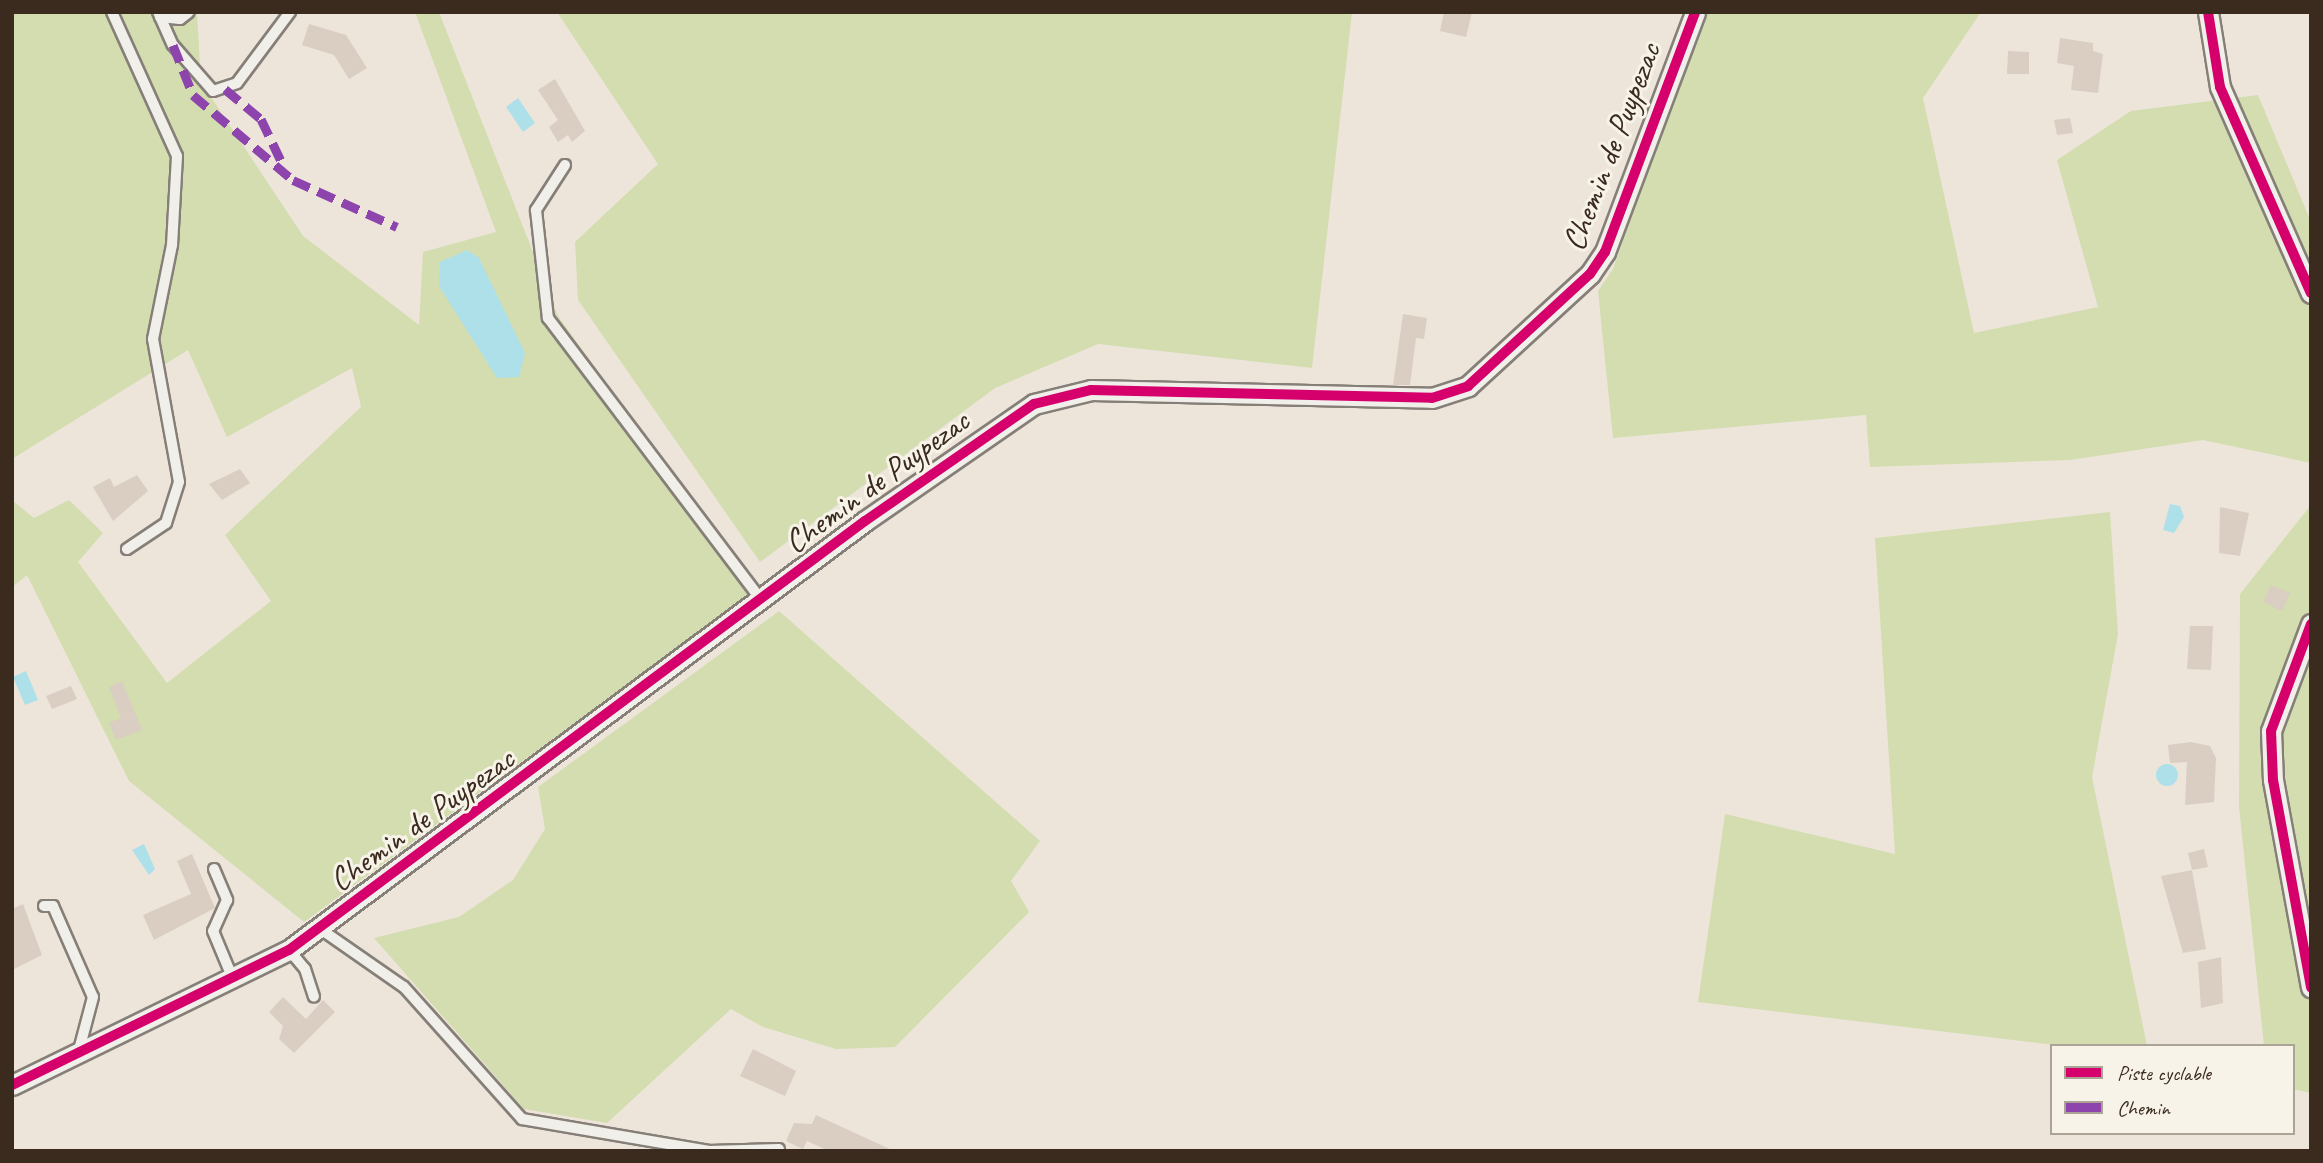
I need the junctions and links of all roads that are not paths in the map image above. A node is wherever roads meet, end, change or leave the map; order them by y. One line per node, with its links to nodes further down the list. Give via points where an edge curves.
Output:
1 (112, 12): 9 (lane, via 177,156 172,244 153,339 179,482 166,523)
2 (189, 12): 6 (lane, via 180,19)
3 (290, 12): 6 (lane, via 237,83 213,91 173,45)
4 (1695, 12): 10 (street, Chemin de Puypezac, via 1605,252 1590,274 1468,386 1432,398 1091,390 1034,404 986,433)
5 (2208, 12): 8 (street, via 2220,87)
6 (159, 15)
7 (565, 164): 10 (lane, via 536,210 548,318)
8 (2311, 293)
9 (127, 548)
10 (762, 601): 14 (street, Chemin de Puypezac)
11 (2311, 624): 17 (street, via 2271,731 2273,780)
12 (214, 869): 16 (lane, via 227,900 213,931)
13 (44, 906): 19 (lane, via 53,906 93,997)
14 (318, 928): 15 (street, Chemin de Puypezac); 21 (lane, via 404,987 522,1119 709,1151)
15 (289, 950): 16 (street, Chemin de Puypezac); 18 (lane, via 305,969)
16 (233, 979): 19 (street, Chemin de Puypezac)
17 (2311, 988)
18 (314, 997)
19 (78, 1054): 20 (street, Chemin de Puypezac)
20 (12, 1085)
21 (779, 1149)

